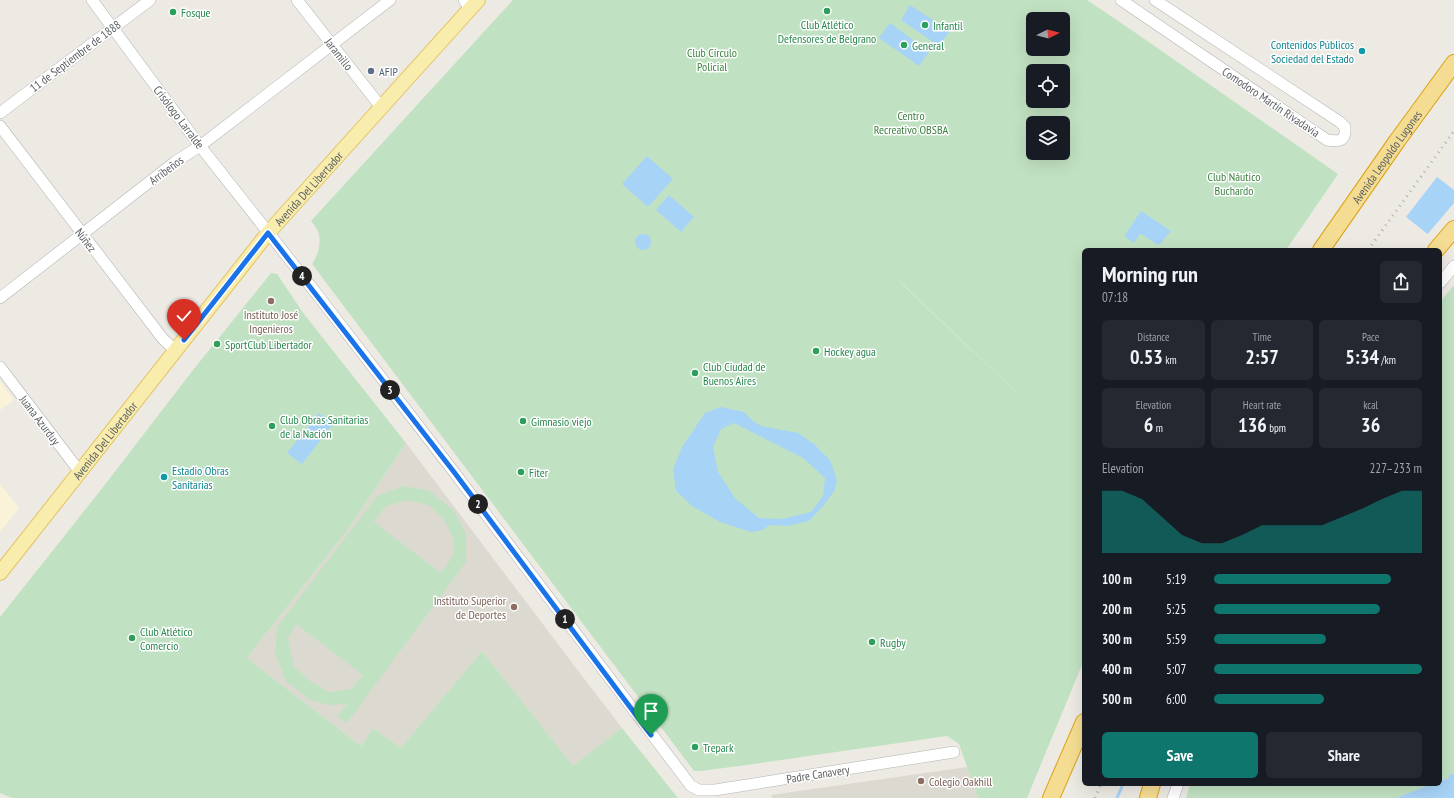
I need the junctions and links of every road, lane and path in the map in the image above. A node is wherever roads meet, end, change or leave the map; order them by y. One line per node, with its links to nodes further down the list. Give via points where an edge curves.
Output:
1 (92, 0): 8 (street, Crisólogo Larralde)
2 (150, 0): 8 (street, 11 de Septiembre de 1888)
3 (297, 0): 9 (street, Jaramillo)
4 (390, 0): 9 (street, Arribeños)
5 (1155, 0): 6 (street, Comodoro Martín Rivadavia, via 1340,122 1345,127 1346,134 1342,140 1327,140)
6 (1124, 1)
7 (470, 3): 11 (main road, Avenida Del Libertador)
8 (113, 28): 12 (street, 11 de Septiembre de 1888); 14 (street, Crisólogo Larralde)
9 (332, 45): 11 (street, Jaramillo); 14 (street, Arribeños)
10 (1454, 64): 18 (highway, Avenida Leopoldo Lugones)
11 (381, 107): 16 (main road, Avenida Del Libertador)
12 (0, 113)
13 (0, 126): 17 (street, Núñez)
14 (200, 146): 16 (street, Crisólogo Larralde); 17 (street, Arribeños, via 175,162)
15 (1454, 229): 19 (highway)
16 (268, 233): 23 (main road, Avenida Del Libertador); 29 (street, Crisólogo Larralde, via 463,484)
17 (82, 235): 22 (street, Arribeños); 23 (street, Núñez, via 163,339)
18 (1322, 248)
19 (1438, 248)
20 (1454, 266): 21 (street)
21 (1442, 281)
22 (0, 298)
23 (176, 351): 25 (main road, Avenida Del Libertador)
24 (0, 367): 25 (street, Juana Azurduy)
25 (80, 472): 26 (main road, Avenida Del Libertador)
26 (0, 573)
27 (1082, 727): 32 (highway)
28 (954, 752): 29 (street, Padre Canavery, via 705,791 691,786)
29 (686, 781)
30 (1151, 786): 33 (highway)
31 (1177, 786): 34 (street)
32 (1051, 798)
33 (1148, 798)
34 (1173, 798)

